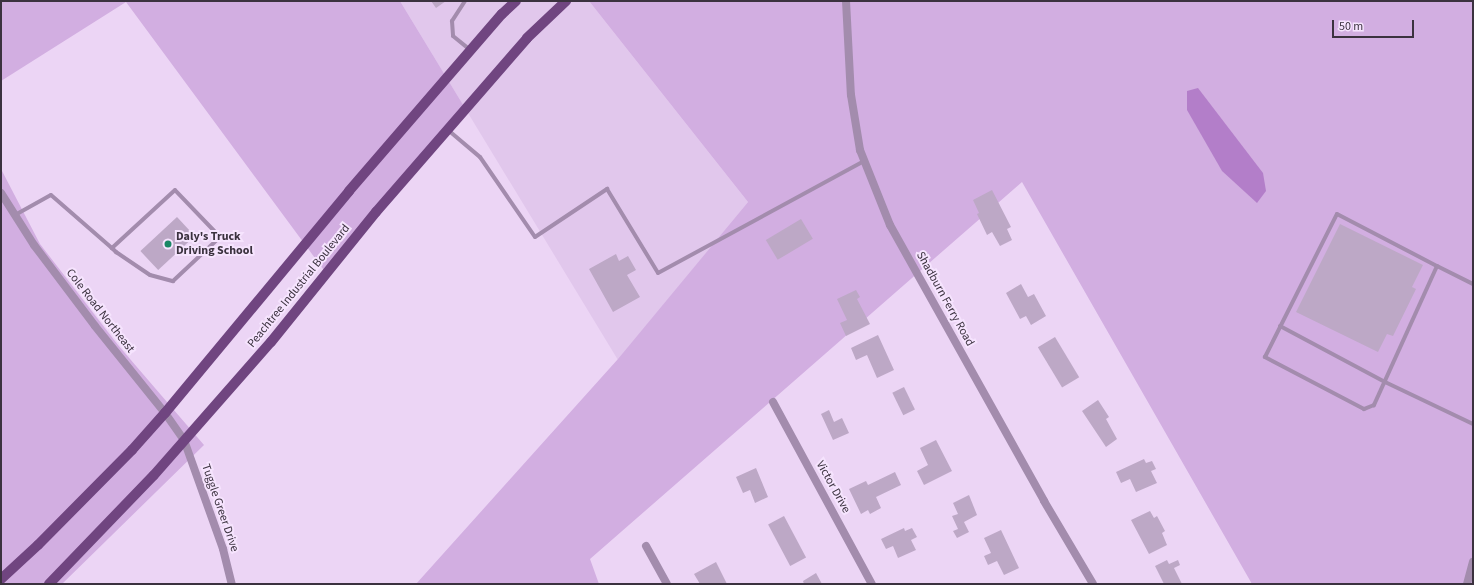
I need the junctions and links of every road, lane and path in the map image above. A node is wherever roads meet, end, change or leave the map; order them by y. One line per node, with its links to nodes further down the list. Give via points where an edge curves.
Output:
1 (465, 1): 5 (lane, via 452,20 453,36)
2 (516, 1): 5 (main road, Peachtree Industrial Boulevard)
3 (566, 1): 6 (main road, Peachtree Industrial Boulevard, via 527,38)
4 (846, 1): 7 (street, Shadburn Ferry Road, via 851,95)
5 (470, 51): 16 (main road, Peachtree Industrial Boulevard, via 349,191)
6 (448, 130): 7 (lane, via 480,158 534,237 606,189 658,273); 18 (main road, Peachtree Industrial Boulevard)
7 (864, 161): 26 (street, Shadburn Ferry Road, via 890,225 1044,501)
8 (1, 193): 9 (street, Cole Road Northeast)
9 (15, 215): 10 (lane, via 51,195); 16 (street, Cole Road Northeast, via 34,246)
10 (112, 248): 10 (lane, via 150,275 173,281 220,237 175,190)
11 (1437, 266): 12 (lane); 13 (lane, via 1336,214); 14 (lane)
12 (1473, 284)
13 (1280, 326): 14 (lane); 14 (lane, via 1264,356 1364,409 1374,405)
14 (1385, 382): 17 (lane)
15 (773, 402): 25 (street, Victor Drive)
16 (165, 413): 18 (street, Cole Road Northeast); 21 (main road, Peachtree Industrial Boulevard, via 44,540)
17 (1473, 424)
18 (184, 440): 22 (main road, Peachtree Industrial Boulevard, via 154,475); 23 (street, Tuggle Greer Drive, via 223,549)
19 (646, 546): 24 (street)
20 (1473, 562): 27 (street)
21 (1, 580)
22 (49, 584)
23 (232, 584)
24 (667, 584)
25 (872, 584)
26 (1094, 584)
27 (1467, 584)

